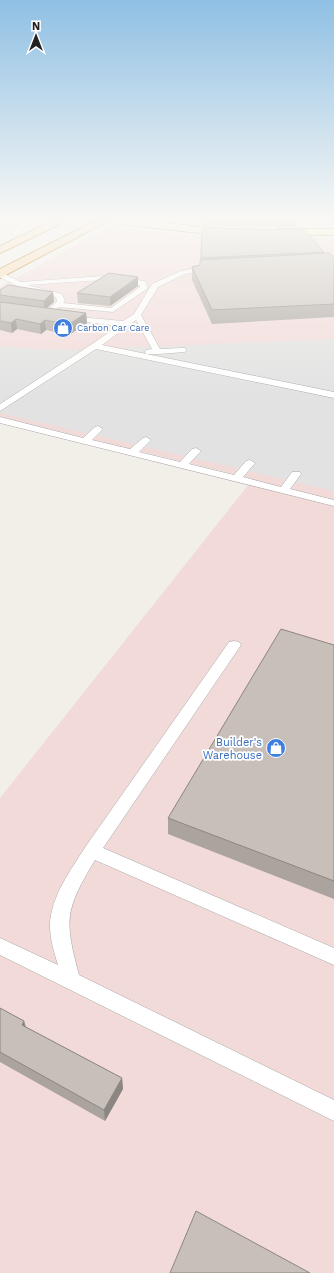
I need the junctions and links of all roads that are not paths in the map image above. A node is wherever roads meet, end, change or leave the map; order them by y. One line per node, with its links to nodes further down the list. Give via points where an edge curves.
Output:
1 (10, 279): 5 (lane)
2 (83, 279): 5 (lane)
3 (116, 279): 6 (lane, via 142,283 144,288 113,310)
4 (168, 279): 7 (lane, via 155,286)
5 (19, 284): 6 (lane, via 59,296 61,301)
6 (57, 305): 8 (lane, via 46,315)
7 (137, 315): 8 (lane); 10 (lane)
8 (125, 324): 9 (lane)
9 (95, 346): 11 (lane); 14 (lane)
10 (158, 352): 11 (lane); 12 (lane, via 182,350)
11 (130, 353): 12 (lane)
12 (170, 361): 13 (lane)
13 (334, 394)
14 (0, 408)
15 (0, 420): 18 (lane)
16 (98, 429): 18 (lane)
17 (146, 440): 20 (lane)
18 (85, 441): 20 (lane)
19 (196, 451): 22 (lane)
20 (132, 453): 22 (lane)
21 (250, 463): 24 (lane)
22 (182, 465): 24 (lane)
23 (296, 474): 25 (lane)
24 (236, 479): 25 (lane)
25 (283, 491): 26 (lane)
26 (334, 503)
27 (234, 645): 28 (lane)
28 (92, 850): 30 (lane); 31 (lane, via 69,890 61,915 60,935)
29 (0, 946): 31 (lane)
30 (334, 957)
31 (71, 981): 32 (lane)
32 (334, 1111)

